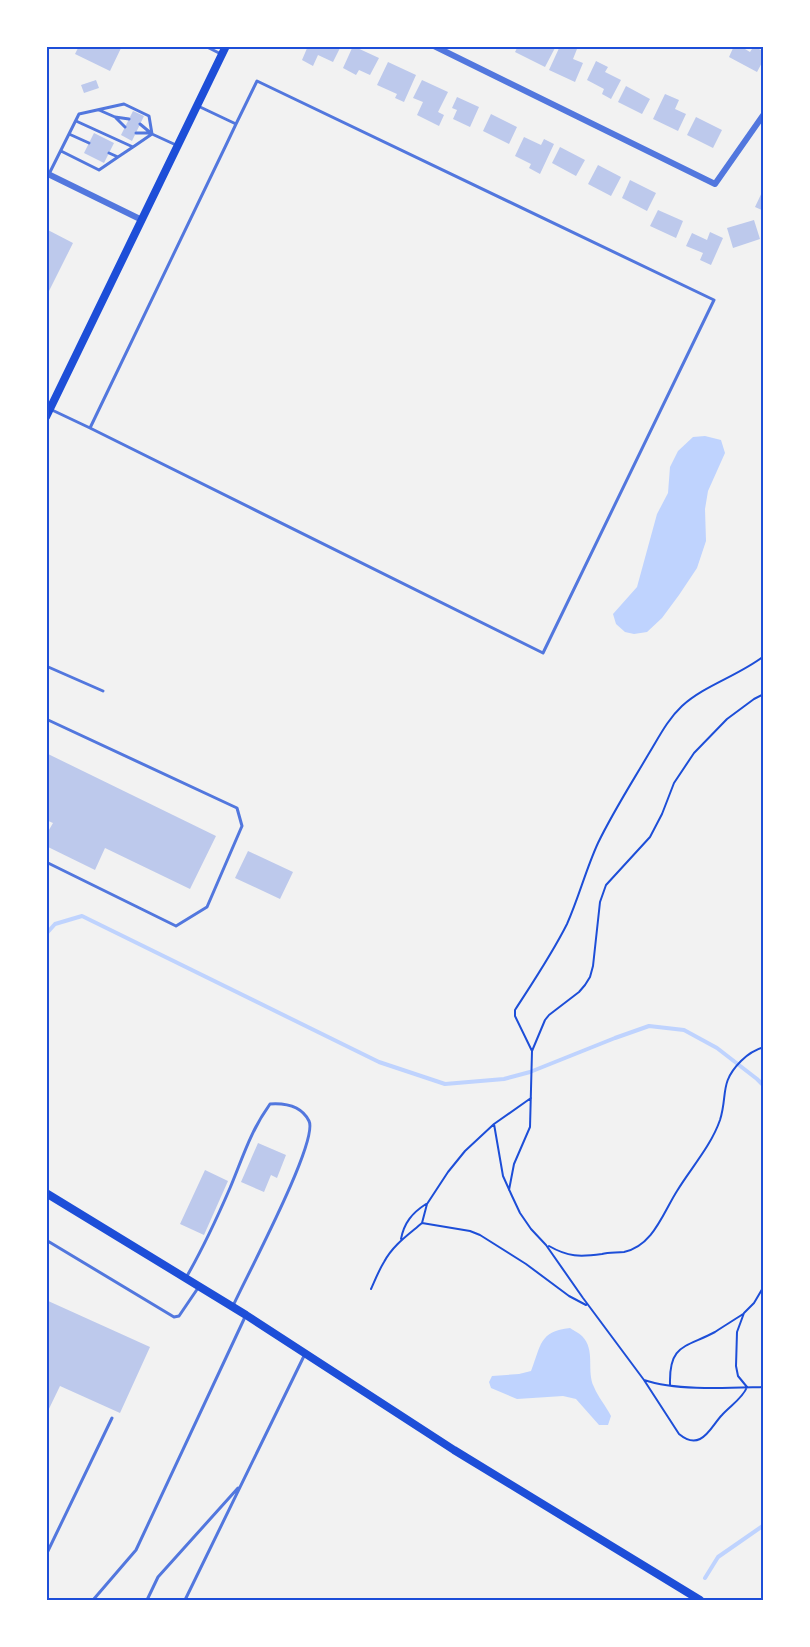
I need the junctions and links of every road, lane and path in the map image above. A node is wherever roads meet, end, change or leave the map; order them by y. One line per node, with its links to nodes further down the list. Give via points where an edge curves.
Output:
1 (205, 46): 3 (lane)
2 (434, 46): 6 (street, via 715,184)
3 (224, 50): 4 (main road)
4 (197, 106): 11 (lane); 17 (main road)
5 (98, 110): 7 (lane); 9 (lane, via 79,114); 14 (lane, via 124,104 149,116)
6 (764, 114)
7 (115, 117): 8 (lane); 12 (lane)
8 (129, 119)
9 (76, 121): 15 (lane); 18 (lane)
10 (140, 124): 14 (lane)
11 (237, 124): 25 (lane); 25 (lane, via 257,81 714,300 543,653)
12 (125, 128)
13 (136, 133): 14 (lane)
14 (150, 133): 17 (lane); 18 (lane)
15 (69, 134): 16 (lane); 19 (lane)
16 (89, 143)
17 (178, 146): 23 (main road)
18 (133, 147): 21 (lane)
19 (61, 151): 21 (lane, via 99,170); 22 (lane)
20 (110, 153): 21 (lane)
21 (118, 157)
22 (48, 173): 23 (street)
23 (142, 220): 24 (main road)
24 (48, 413): 25 (lane)
25 (90, 428)
26 (764, 656): 33 (path, via 681,707 618,805 597,845 561,935 515,1010)
27 (46, 666): 28 (lane)
28 (103, 691)
29 (764, 694): 33 (path, via 727,719 694,753 674,783 650,837 606,885 590,977 579,992 545,1020)
30 (46, 719): 31 (lane, via 237,808 242,826 207,907 176,926)
31 (46, 862)
32 (764, 1047): 42 (path, via 753,1050 730,1072 716,1129 645,1242 625,1252 585,1257 567,1255)
33 (532, 1051): 34 (path)
34 (531, 1097): 35 (path); 36 (path, via 530,1126 513,1164)
35 (494, 1124): 36 (path); 38 (path, via 465,1151)
36 (509, 1190): 42 (path, via 520,1213)
37 (46, 1193): 43 (main road)
38 (427, 1204): 39 (path); 40 (path, via 408,1220)
39 (422, 1223): 40 (path); 47 (path, via 480,1235 568,1296)
40 (401, 1239): 46 (path)
41 (46, 1240): 44 (lane, via 174,1317 179,1316)
42 (546, 1245): 47 (path)
43 (186, 1278): 44 (main road); 48 (lane, via 258,1121 270,1104 286,1103 299,1109 309,1121 311,1132)
44 (199, 1286): 48 (main road)
45 (764, 1286): 49 (path)
46 (371, 1288)
47 (589, 1306): 52 (path)
48 (233, 1307): 50 (main road)
49 (744, 1313): 53 (path, via 681,1348 671,1364); 54 (path, via 737,1332 736,1366)
50 (246, 1315): 51 (main road); 59 (lane, via 139,1543)
51 (305, 1354): 57 (lane); 62 (main road)
52 (644, 1380): 53 (path); 54 (path, via 679,1434 692,1441 705,1436)
53 (669, 1384): 54 (path)
54 (747, 1387): 55 (path)
55 (764, 1387)
56 (112, 1419): 58 (lane)
57 (241, 1485): 60 (lane, via 158,1577); 61 (lane)
58 (46, 1555)
59 (93, 1600)
60 (147, 1600)
61 (185, 1600)
62 (700, 1600)

